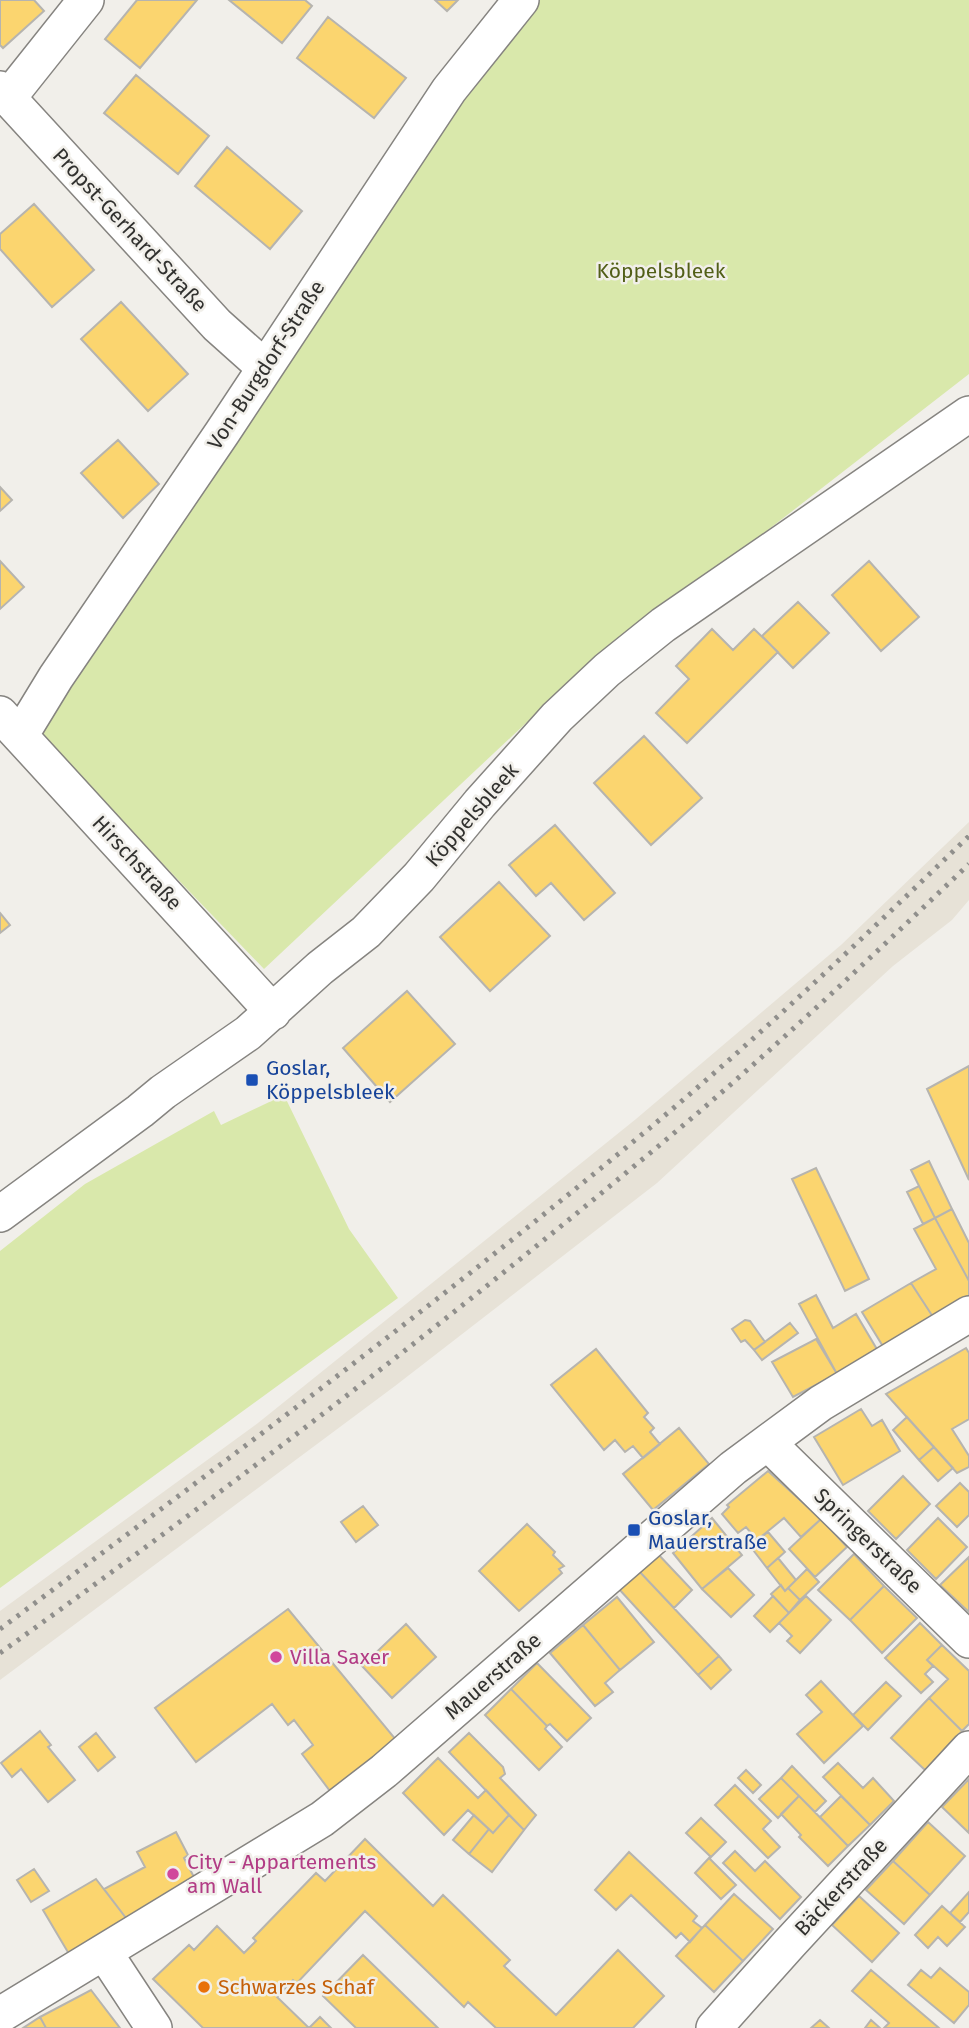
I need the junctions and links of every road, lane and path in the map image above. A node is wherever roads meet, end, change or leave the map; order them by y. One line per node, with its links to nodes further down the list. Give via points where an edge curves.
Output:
1 (86, 0): 3 (street)
2 (521, 0): 4 (street, Von-Burgdorf-Straße, via 449,90)
3 (4, 94): 4 (street, Propst-Gerhard-Straße, via 217,325)
4 (264, 367): 6 (street, Von-Burgdorf-Straße, via 57,677)
5 (963, 428): 7 (street, Köppelsbleek, via 663,625 607,670 480,803 330,978)
6 (10, 725): 7 (street, Hirschstraße)
7 (273, 1012): 8 (street, Köppelsbleek)
8 (0, 1214)
9 (969, 1314): 10 (street, Mauerstraße, via 821,1403)
10 (768, 1443): 11 (street, Springerstraße); 13 (street, Mauerstraße, via 322,1819)
11 (969, 1640)
12 (969, 1749): 16 (street, Bäckerstraße)
13 (104, 1952): 14 (street, Mauerstraße); 15 (street)
14 (0, 2015)
15 (154, 2028)
16 (714, 2028)

